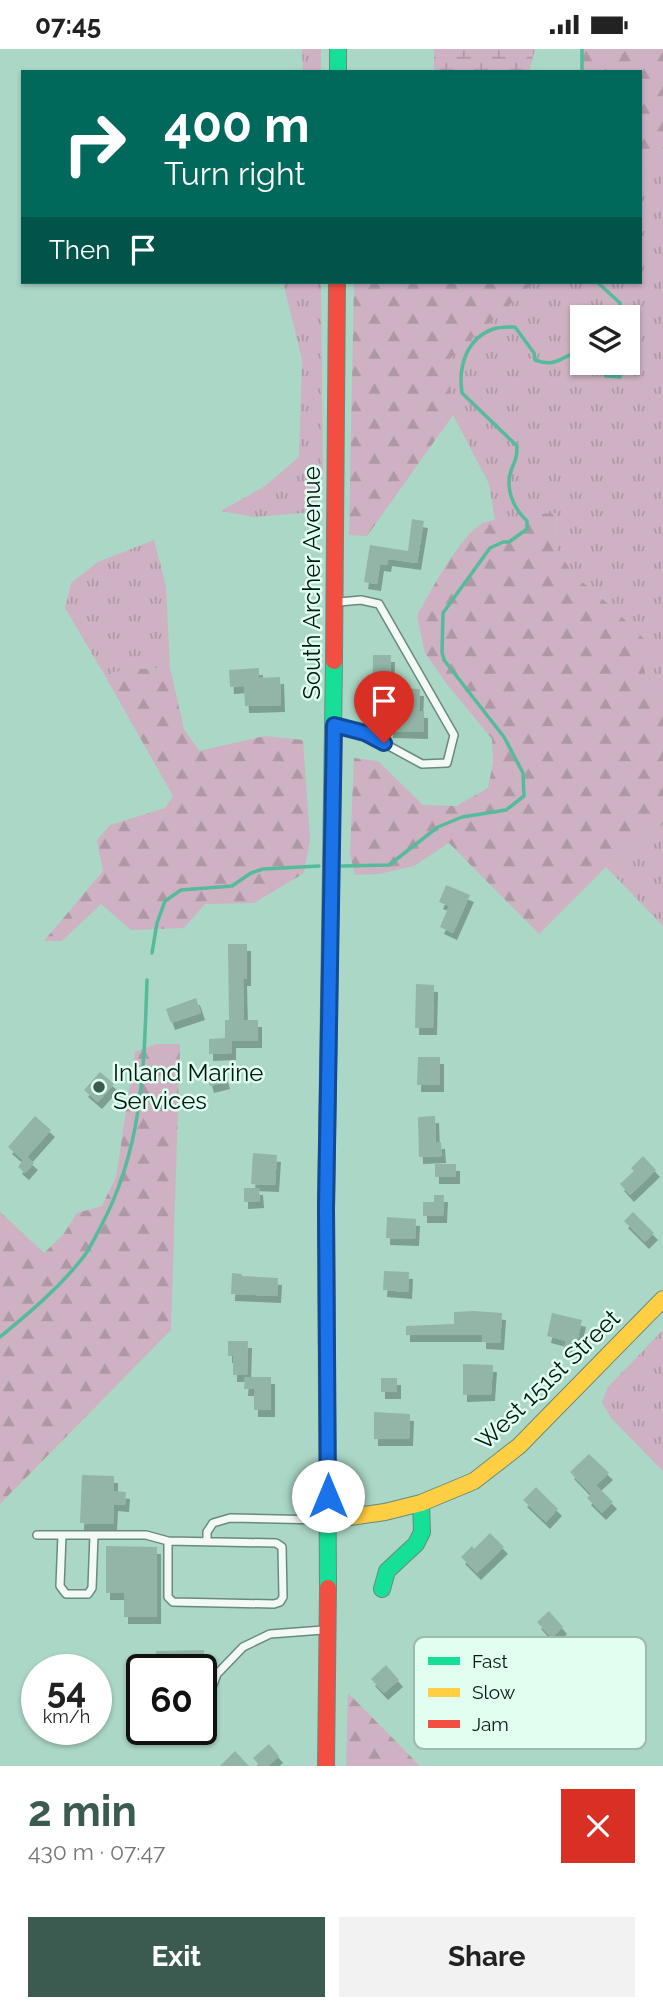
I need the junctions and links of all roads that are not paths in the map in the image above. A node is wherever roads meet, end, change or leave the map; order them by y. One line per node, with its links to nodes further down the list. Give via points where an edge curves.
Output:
1 (338, 49): 2 (main road)
2 (338, 70)
3 (337, 284): 4 (main road, South Archer Avenue)
4 (334, 602): 5 (main road, South Archer Avenue); 5 (lane, via 379,604 454,735 447,763 422,764 365,733)
5 (334, 725): 8 (main road, South Archer Avenue, via 326,1208)
6 (663, 1299): 7 (main road, West 151st Street, via 519,1446 474,1481)
7 (421, 1503): 8 (main road, West 151st Street); 14 (main road, via 422,1532 416,1544 387,1571)
8 (329, 1520): 13 (lane, via 230,1518 213,1523); 15 (main road, South Archer Avenue)
9 (37, 1535): 10 (lane)
10 (62, 1535): 11 (lane); 11 (lane, via 60,1586 66,1594 88,1594 92,1588)
11 (94, 1535): 12 (lane, via 146,1535)
12 (168, 1541): 13 (lane); 13 (lane, via 168,1597 173,1602 281,1602 282,1547 276,1543)
13 (206, 1541)
14 (382, 1589)
15 (327, 1630): 16 (lane, via 270,1634 243,1647); 17 (main road, South Archer Avenue)
16 (217, 1674)
17 (326, 1766)

